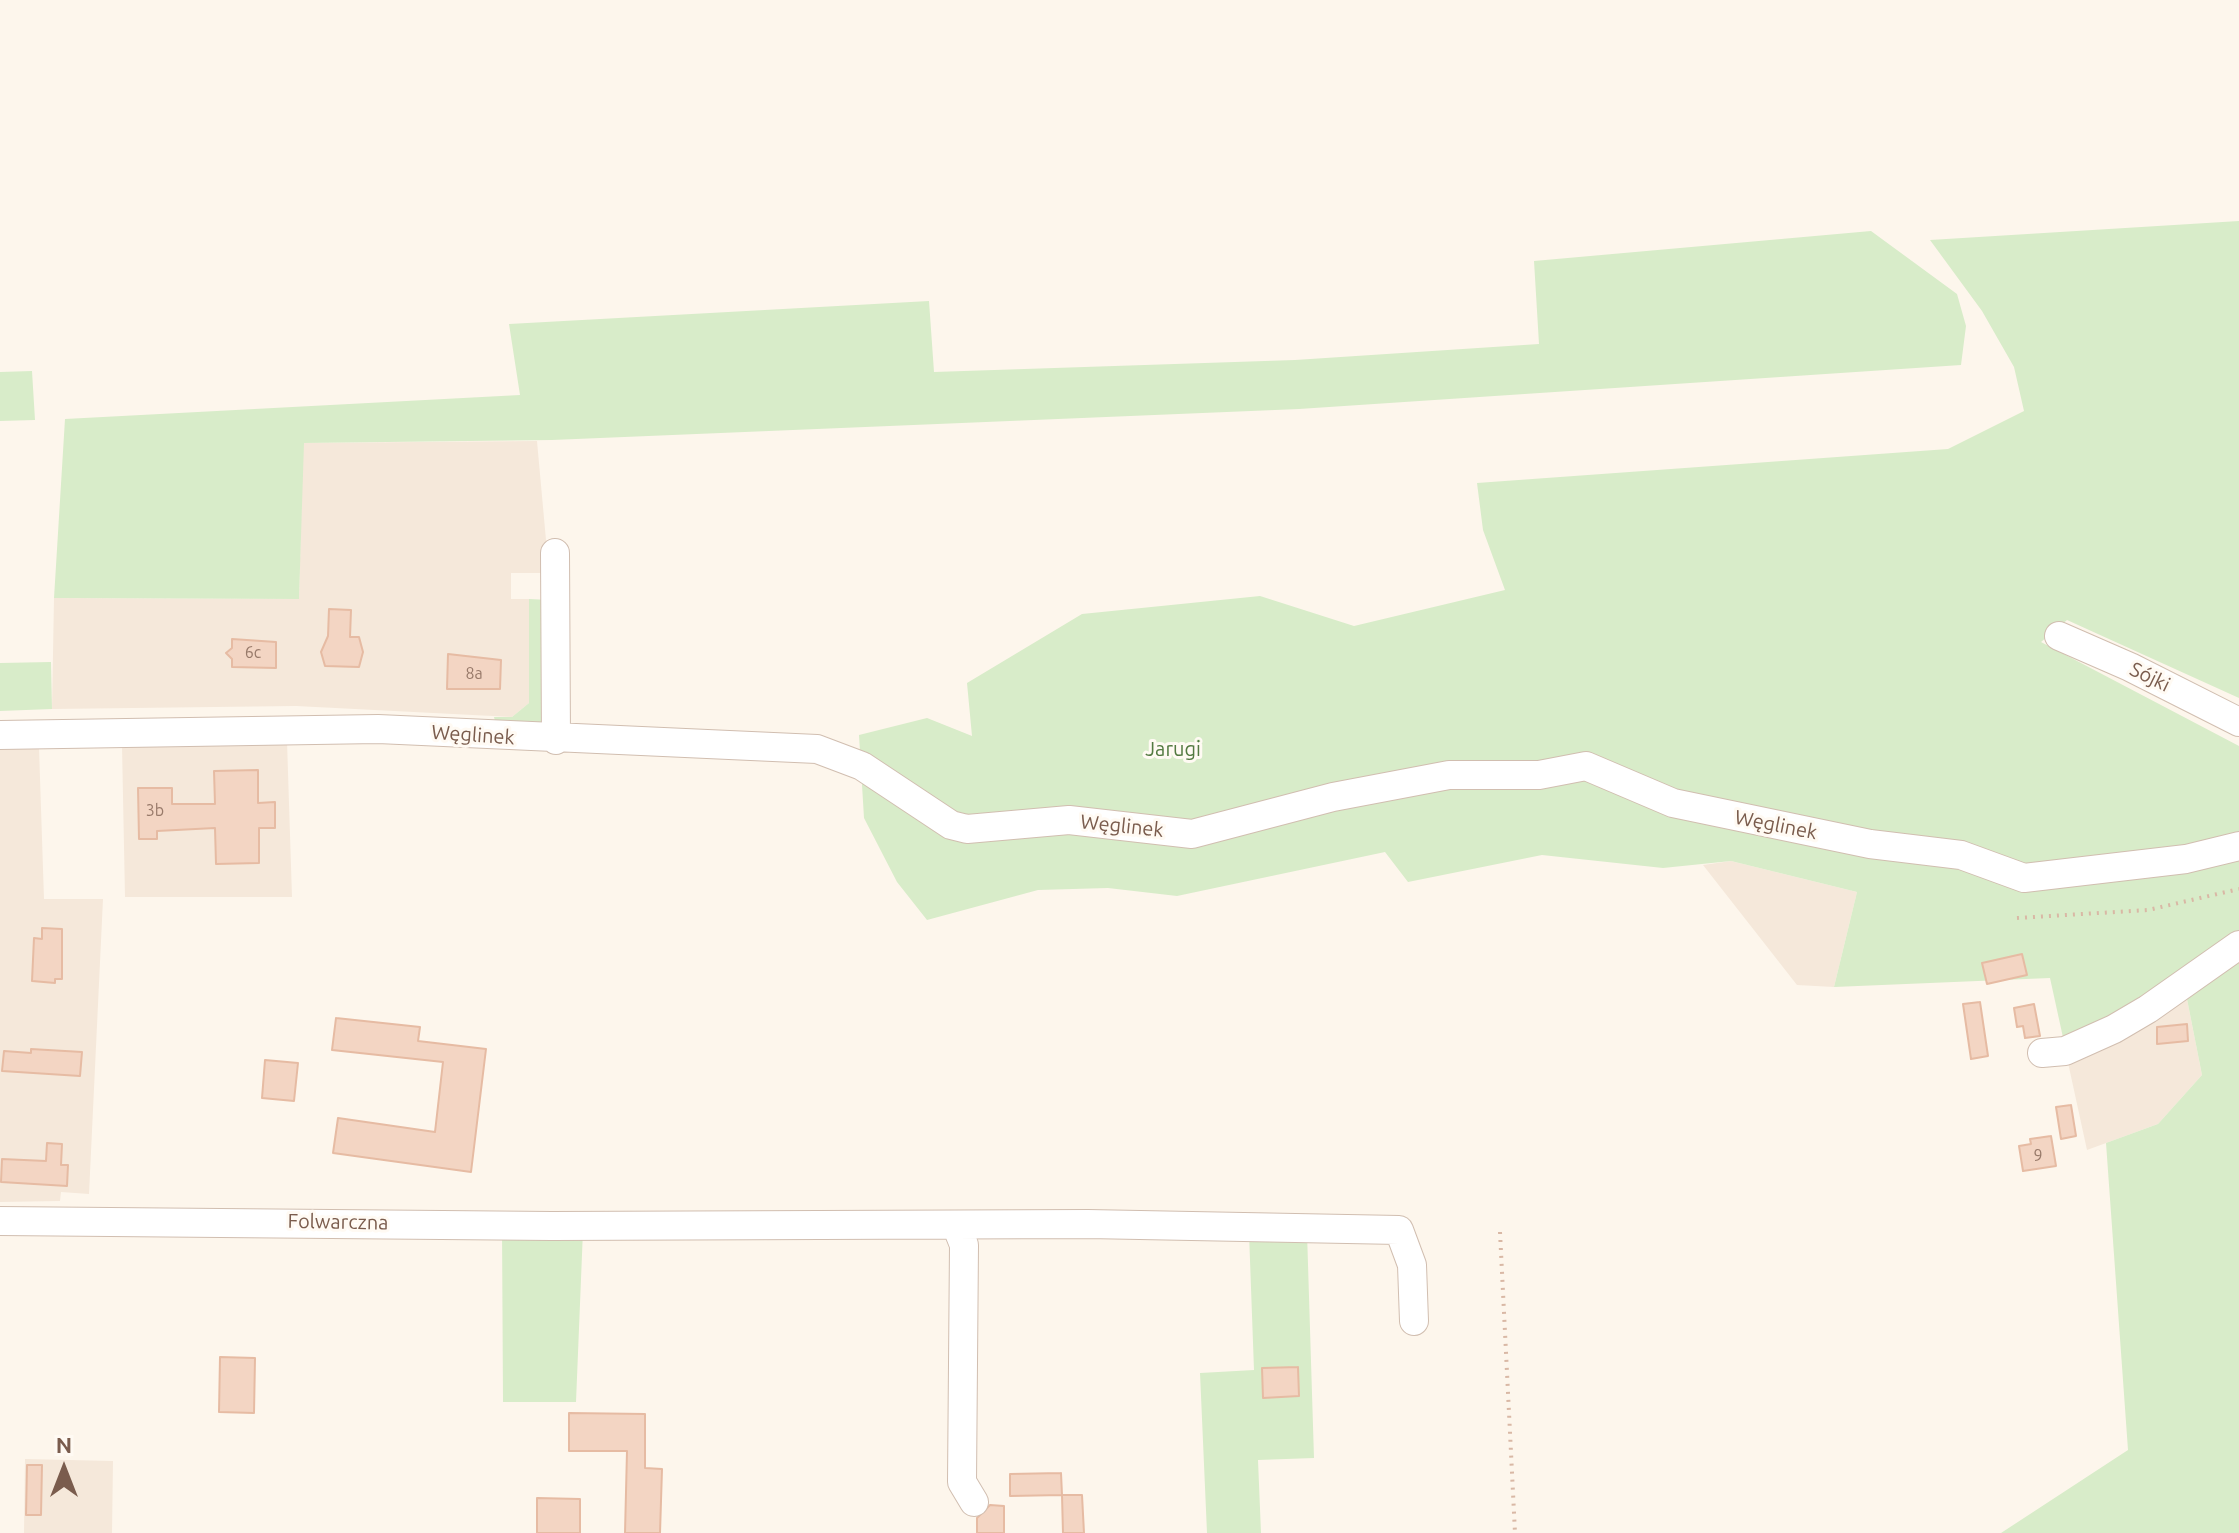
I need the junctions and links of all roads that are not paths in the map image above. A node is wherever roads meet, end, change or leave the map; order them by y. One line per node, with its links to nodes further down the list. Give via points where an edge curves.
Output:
1 (555, 553): 5 (street)
2 (2059, 636): 3 (street, Sójki)
3 (2239, 722)
4 (0, 735): 5 (street, Węglinek, via 378,729)
5 (556, 740): 6 (street, Węglinek, via 817,749 862,766 951,825 967,829 1069,820 1192,834 1333,797 1449,775 1539,775 1586,766 1673,803 1870,844 1961,855 2024,878 2186,859)
6 (2239, 846)
7 (2239, 945): 8 (street, via 2114,1029 2065,1051)
8 (2042, 1053)
9 (0, 1221): 10 (street, Folwarczna)
10 (956, 1225): 11 (street, Folwarczna, via 1399,1230 1412,1265); 12 (street, via 964,1245 962,1482)
11 (1414, 1321)
12 (974, 1502)

